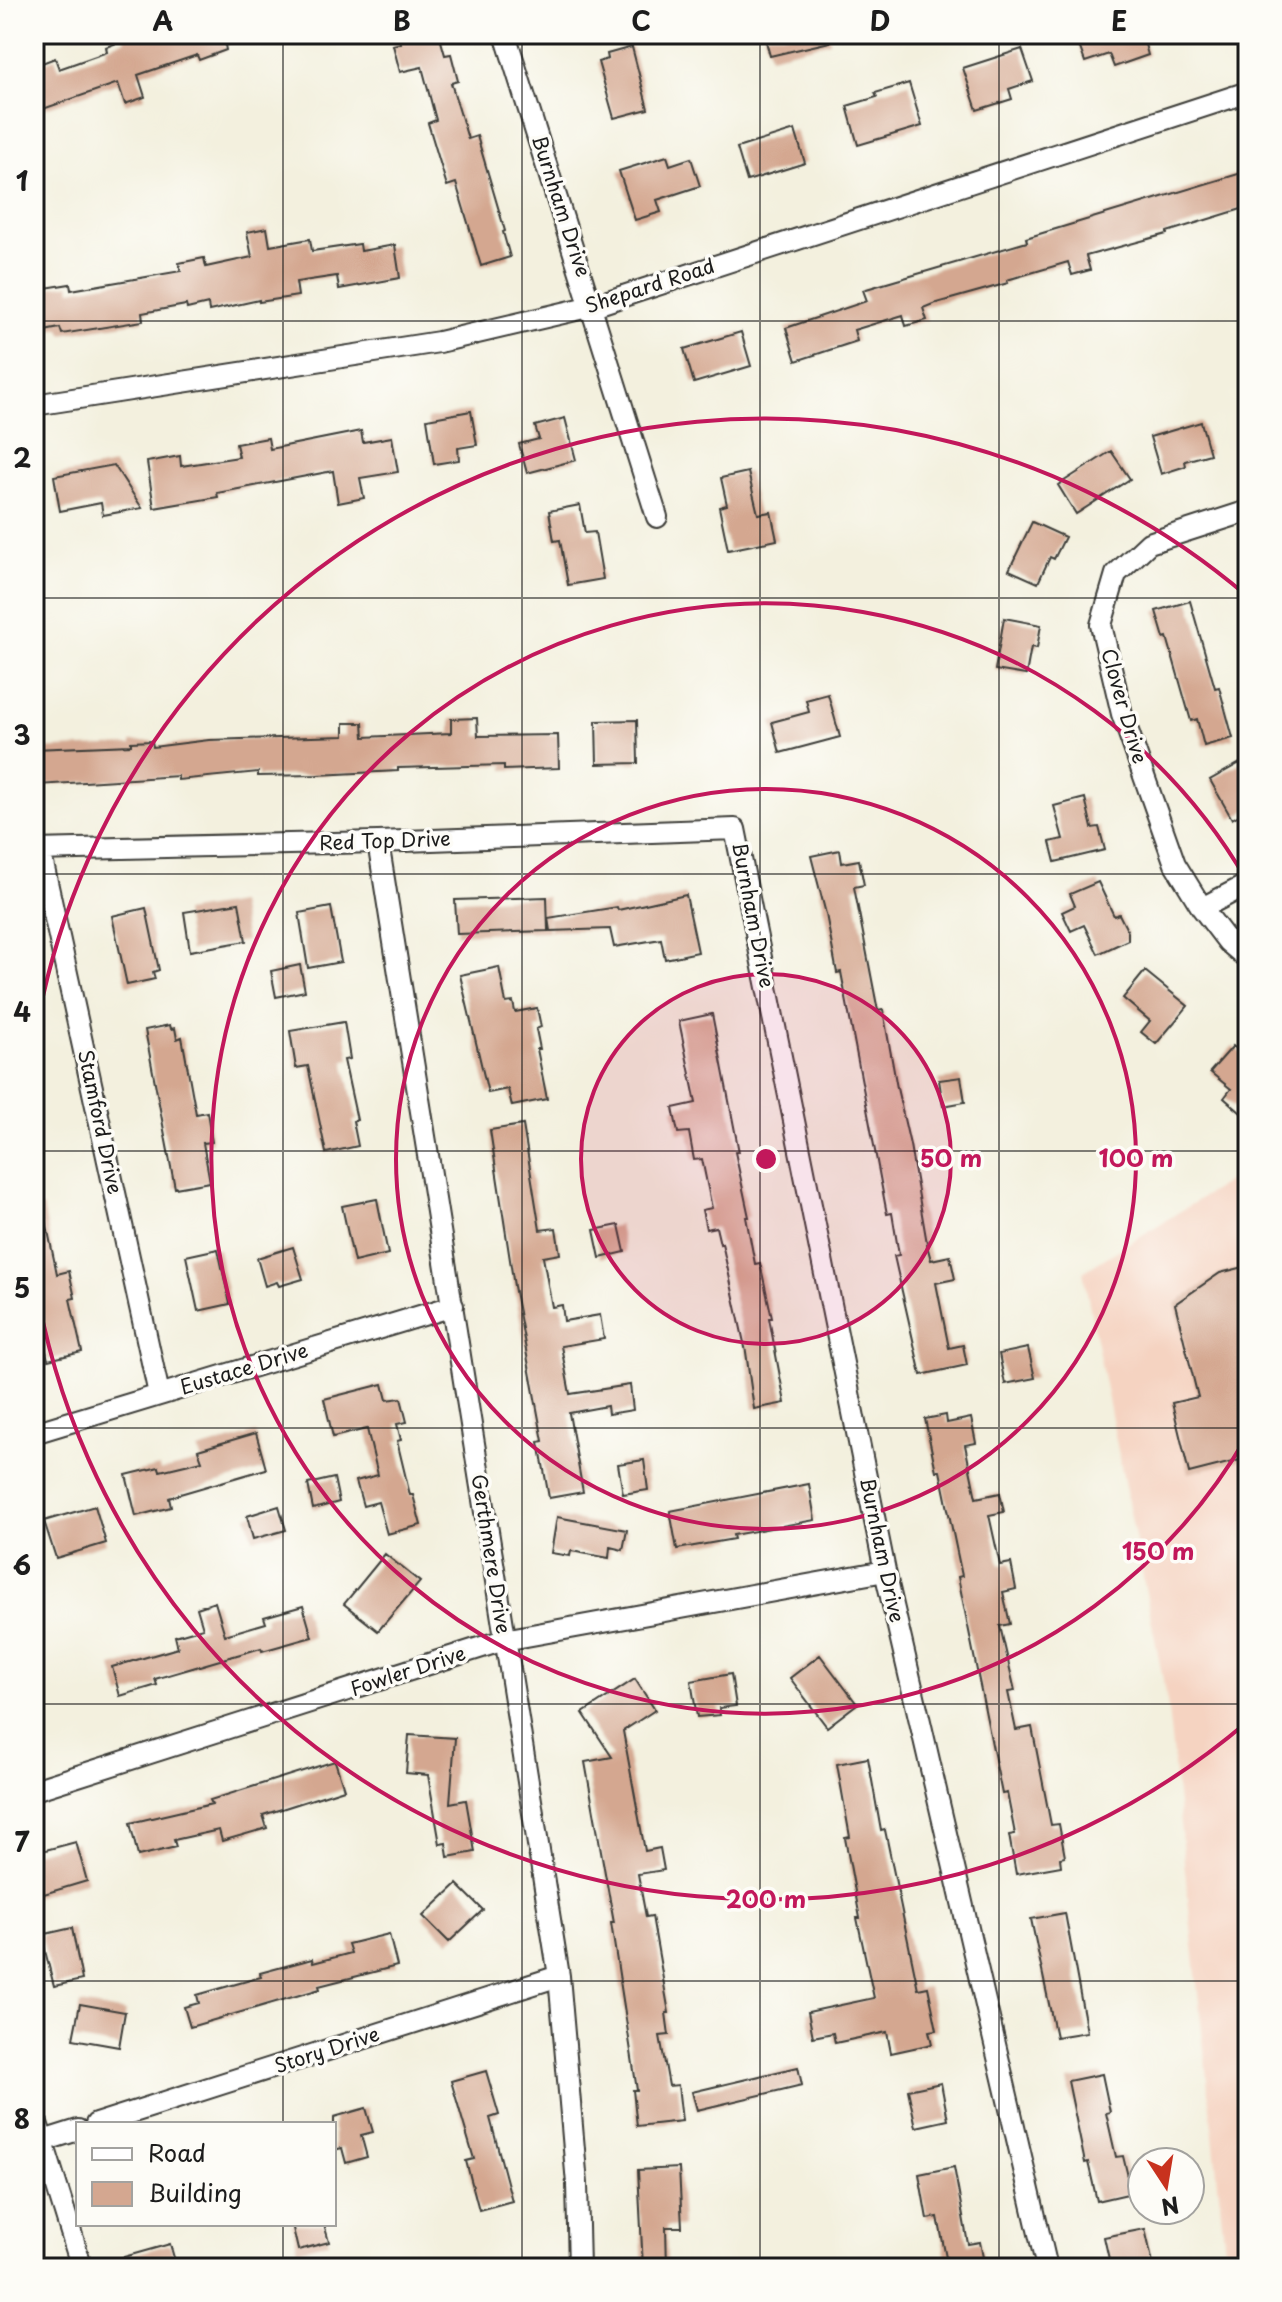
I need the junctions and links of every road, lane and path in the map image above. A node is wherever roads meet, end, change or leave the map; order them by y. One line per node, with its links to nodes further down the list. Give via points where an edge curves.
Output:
1 (505, 34): 3 (street, Burnham Drive)
2 (1248, 92): 3 (street, Shepard Road)
3 (593, 306): 4 (street, Shepard Road, via 439,342); 6 (street, Burnham Drive)
4 (34, 405)
5 (1248, 511): 11 (street, Clover Drive, via 1149,543 1116,574 1101,625 1122,714 1175,864)
6 (657, 517)
7 (735, 829): 8 (street, Red Top Drive); 16 (street, Burnham Drive)
8 (378, 842): 9 (street, Red Top Drive); 13 (street, Gerthmere Drive)
9 (37, 850): 14 (street, Stamford Drive)
10 (1248, 884): 11 (street)
11 (1202, 908): 12 (street, Clover Drive)
12 (1248, 959)
13 (453, 1306): 14 (street, Eustace Drive); 17 (street, Gerthmere Drive)
14 (159, 1394): 15 (street, Eustace Drive)
15 (34, 1433)
16 (885, 1571): 17 (street, Fowler Drive); 26 (street, Burnham Drive)
17 (504, 1640): 18 (street, Fowler Drive); 19 (street, Gerthmere Drive)
18 (34, 1790)
19 (559, 1976): 21 (street, Story Drive); 25 (street, Gerthmere Drive)
20 (34, 2113): 23 (street)
21 (102, 2122)
22 (76, 2131): 23 (street)
23 (43, 2141): 24 (street)
24 (82, 2268)
25 (579, 2268)
26 (1047, 2268)

